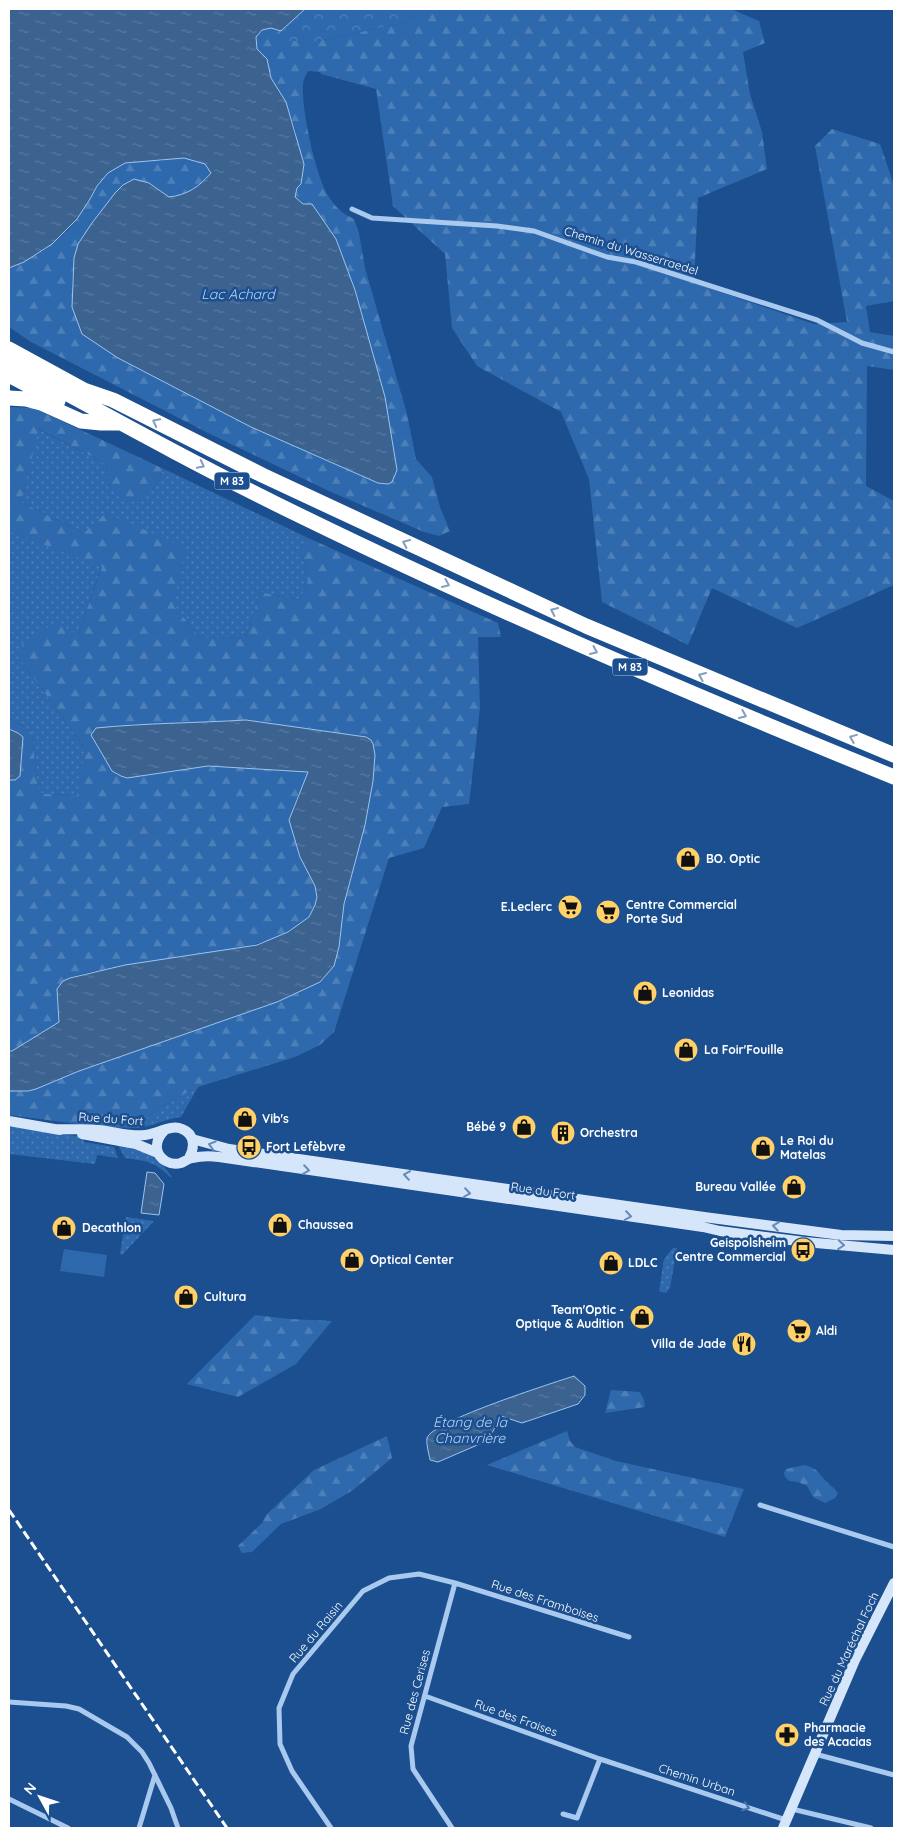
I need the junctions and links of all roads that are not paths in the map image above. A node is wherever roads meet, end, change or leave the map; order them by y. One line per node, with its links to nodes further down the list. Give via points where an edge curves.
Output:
1 (352, 209): 4 (street, Chemin du Wasserraedel, via 372,218 534,231 608,257 636,262 817,320 862,343)
2 (9, 339): 8 (highway)
3 (9, 349): 8 (highway, via 84,390)
4 (894, 352)
5 (9, 362): 10 (highway)
6 (9, 375): 9 (highway)
7 (9, 398): 9 (highway, via 26,399 81,421)
8 (113, 400): 11 (highway, M 83, one-way to 8, via 578,622 271,479)
9 (101, 423): 10 (highway)
10 (119, 423): 12 (highway, M 83, one-way to 12, via 410,568 628,666)
11 (894, 755)
12 (894, 777)
13 (9, 1121): 14 (main road, Rue du Fort)
14 (55, 1129): 15 (main road, Rue du Fort, via 144,1136); 17 (main road, Rue du Fort, via 121,1140)
15 (164, 1131): 16 (main road, Rue du Fort, via 182,1128); 17 (main road, Rue du Fort, via 158,1141)
16 (192, 1139): 18 (main road, via 193,1149); 19 (main road, Rue du Fort, one-way to 16, via 841,1235 658,1211 229,1149)
17 (158, 1153): 18 (main road, Rue du Fort, via 172,1164)
18 (188, 1158): 20 (main road, Rue du Fort, one-way to 20, via 219,1157 720,1231)
19 (894, 1236)
20 (894, 1250)
21 (760, 1506): 22 (street)
22 (894, 1547)
23 (455, 1583): 25 (street, Rue des Framboises); 26 (street, Rue des Cerises); 39 (street, Rue du Raisin, via 419,1574 389,1578 363,1591 293,1674 279,1708 280,1744 292,1771)
24 (894, 1584): 28 (main road, Rue du Maréchal Foch)
25 (629, 1638)
26 (425, 1696): 29 (street, Rue des Fraises); 40 (street, Rue des Cerises, via 410,1746 413,1769)
27 (9, 1702): 30 (street, via 66,1706 89,1714 134,1742)
28 (815, 1754): 31 (street); 33 (main road, Rue du Maréchal Foch)
29 (600, 1759): 34 (street, via 577,1818); 35 (street, Chemin Urban, one-way to 35)
30 (154, 1775): 37 (street); 38 (street)
31 (894, 1775)
32 (9, 1799): 36 (street)
33 (792, 1809): 35 (main road, Rue du Maréchal Foch); 41 (street)
34 (563, 1814)
35 (785, 1824)
36 (68, 1828)
37 (139, 1828)
38 (178, 1828)
39 (331, 1828)
40 (452, 1828)
41 (871, 1828)

